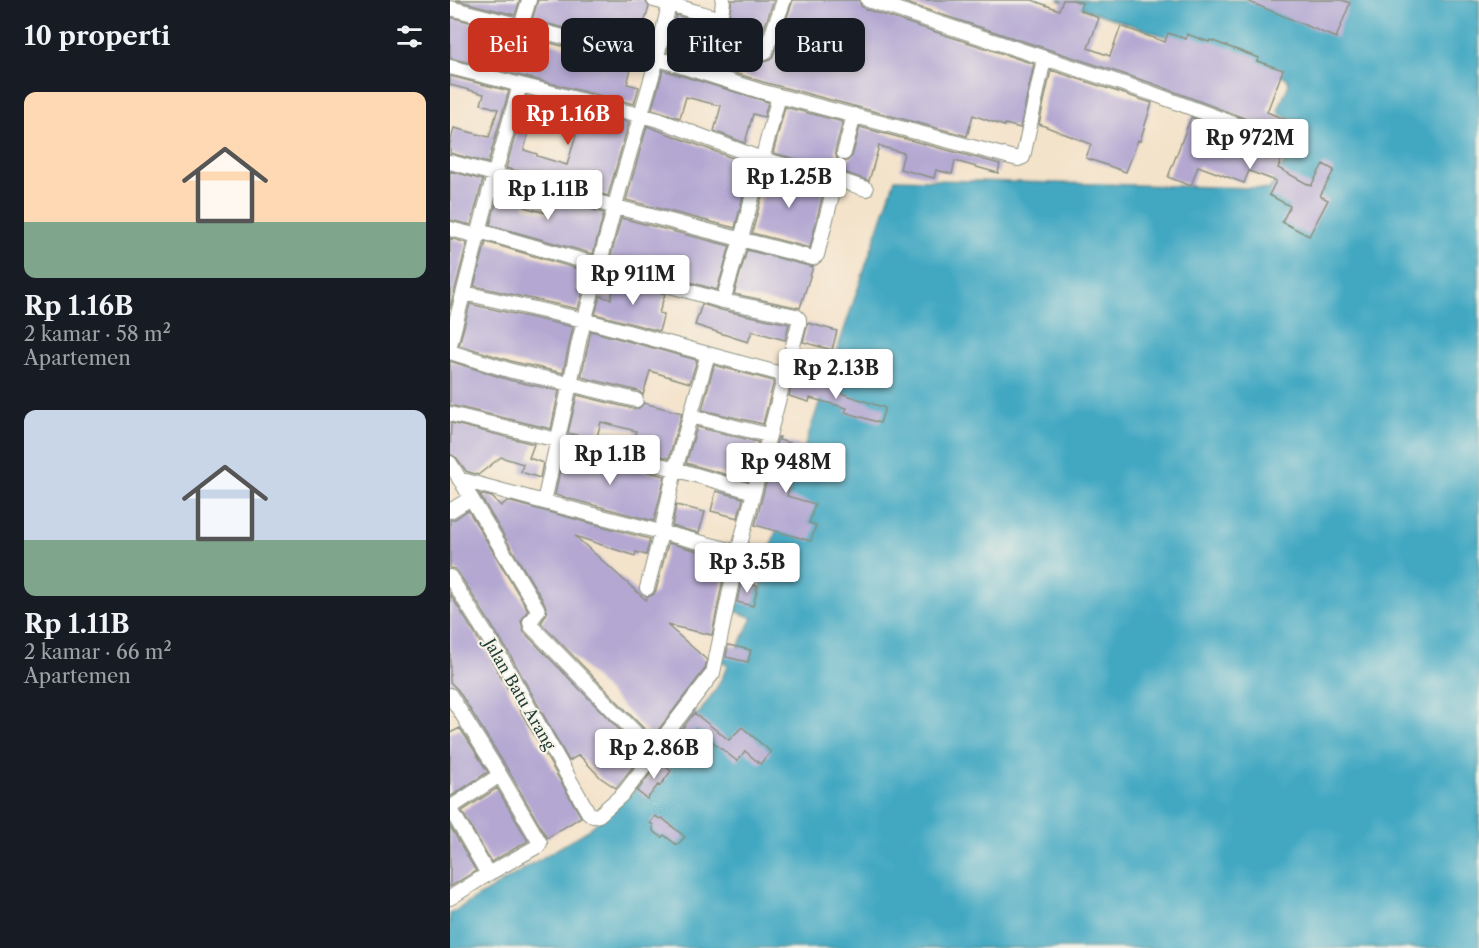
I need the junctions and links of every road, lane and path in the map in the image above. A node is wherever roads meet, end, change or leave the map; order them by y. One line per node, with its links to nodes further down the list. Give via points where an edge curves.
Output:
1 (529, 0): 9 (street)
2 (654, 0): 6 (street)
3 (723, 0): 6 (street, via 720,15 714,17)
4 (784, 0): 11 (street)
5 (868, 0): 13 (street)
6 (669, 4): 12 (street)
7 (450, 8): 8 (street)
8 (489, 18)
9 (523, 18)
10 (549, 34): 12 (street)
11 (765, 52)
12 (656, 58): 16 (street); 18 (street)
13 (1044, 59): 17 (street, via 1023,157 1018,159); 19 (street, via 1151,93)
14 (450, 67): 15 (street)
15 (520, 85): 18 (street); 23 (street)
16 (779, 96): 17 (street); 21 (street)
17 (854, 115): 20 (street)
18 (640, 116): 21 (street); 26 (street)
19 (1291, 145)
20 (844, 153)
21 (762, 159): 24 (street); 29 (street)
22 (450, 162): 23 (street)
23 (495, 174): 26 (street); 28 (street)
24 (836, 179): 25 (street); 29 (street, via 816,257)
25 (866, 189)
26 (616, 207): 29 (street); 30 (street)
27 (450, 229): 28 (street)
28 (479, 233): 30 (street); 31 (street)
29 (741, 239): 32 (street)
30 (599, 266): 32 (street); 33 (street)
31 (459, 294): 33 (street); 34 (street)
32 (723, 300): 37 (street, via 799,319)
33 (584, 320): 36 (street); 38 (street)
34 (450, 345)
35 (450, 352): 38 (street)
36 (708, 354): 37 (street); 41 (street)
37 (785, 375): 42 (street)
38 (570, 384): 39 (street); 43 (street)
39 (636, 400)
40 (450, 414): 43 (street)
41 (690, 416): 42 (street); 45 (street)
42 (768, 435): 47 (street)
43 (557, 441): 45 (street); 49 (street)
44 (450, 463): 46 (street)
45 (675, 470): 47 (street); 51 (street)
46 (459, 479): 48 (street); 49 (street)
47 (754, 492): 52 (street)
48 (471, 498): 50 (street); 56 (street, via 537,608 531,626)
49 (544, 502): 51 (street)
50 (450, 511)
51 (662, 533): 52 (street); 54 (street)
52 (738, 552): 56 (street, via 715,669)
53 (450, 577): 56 (street, Jalan Batu Arang, via 588,812 599,815 624,793)
54 (647, 588)
55 (450, 695): 57 (street)
56 (655, 753)
57 (500, 775): 58 (street); 59 (street, via 540,843)
58 (450, 808): 59 (street)
59 (488, 874): 60 (street)
60 (450, 898)

